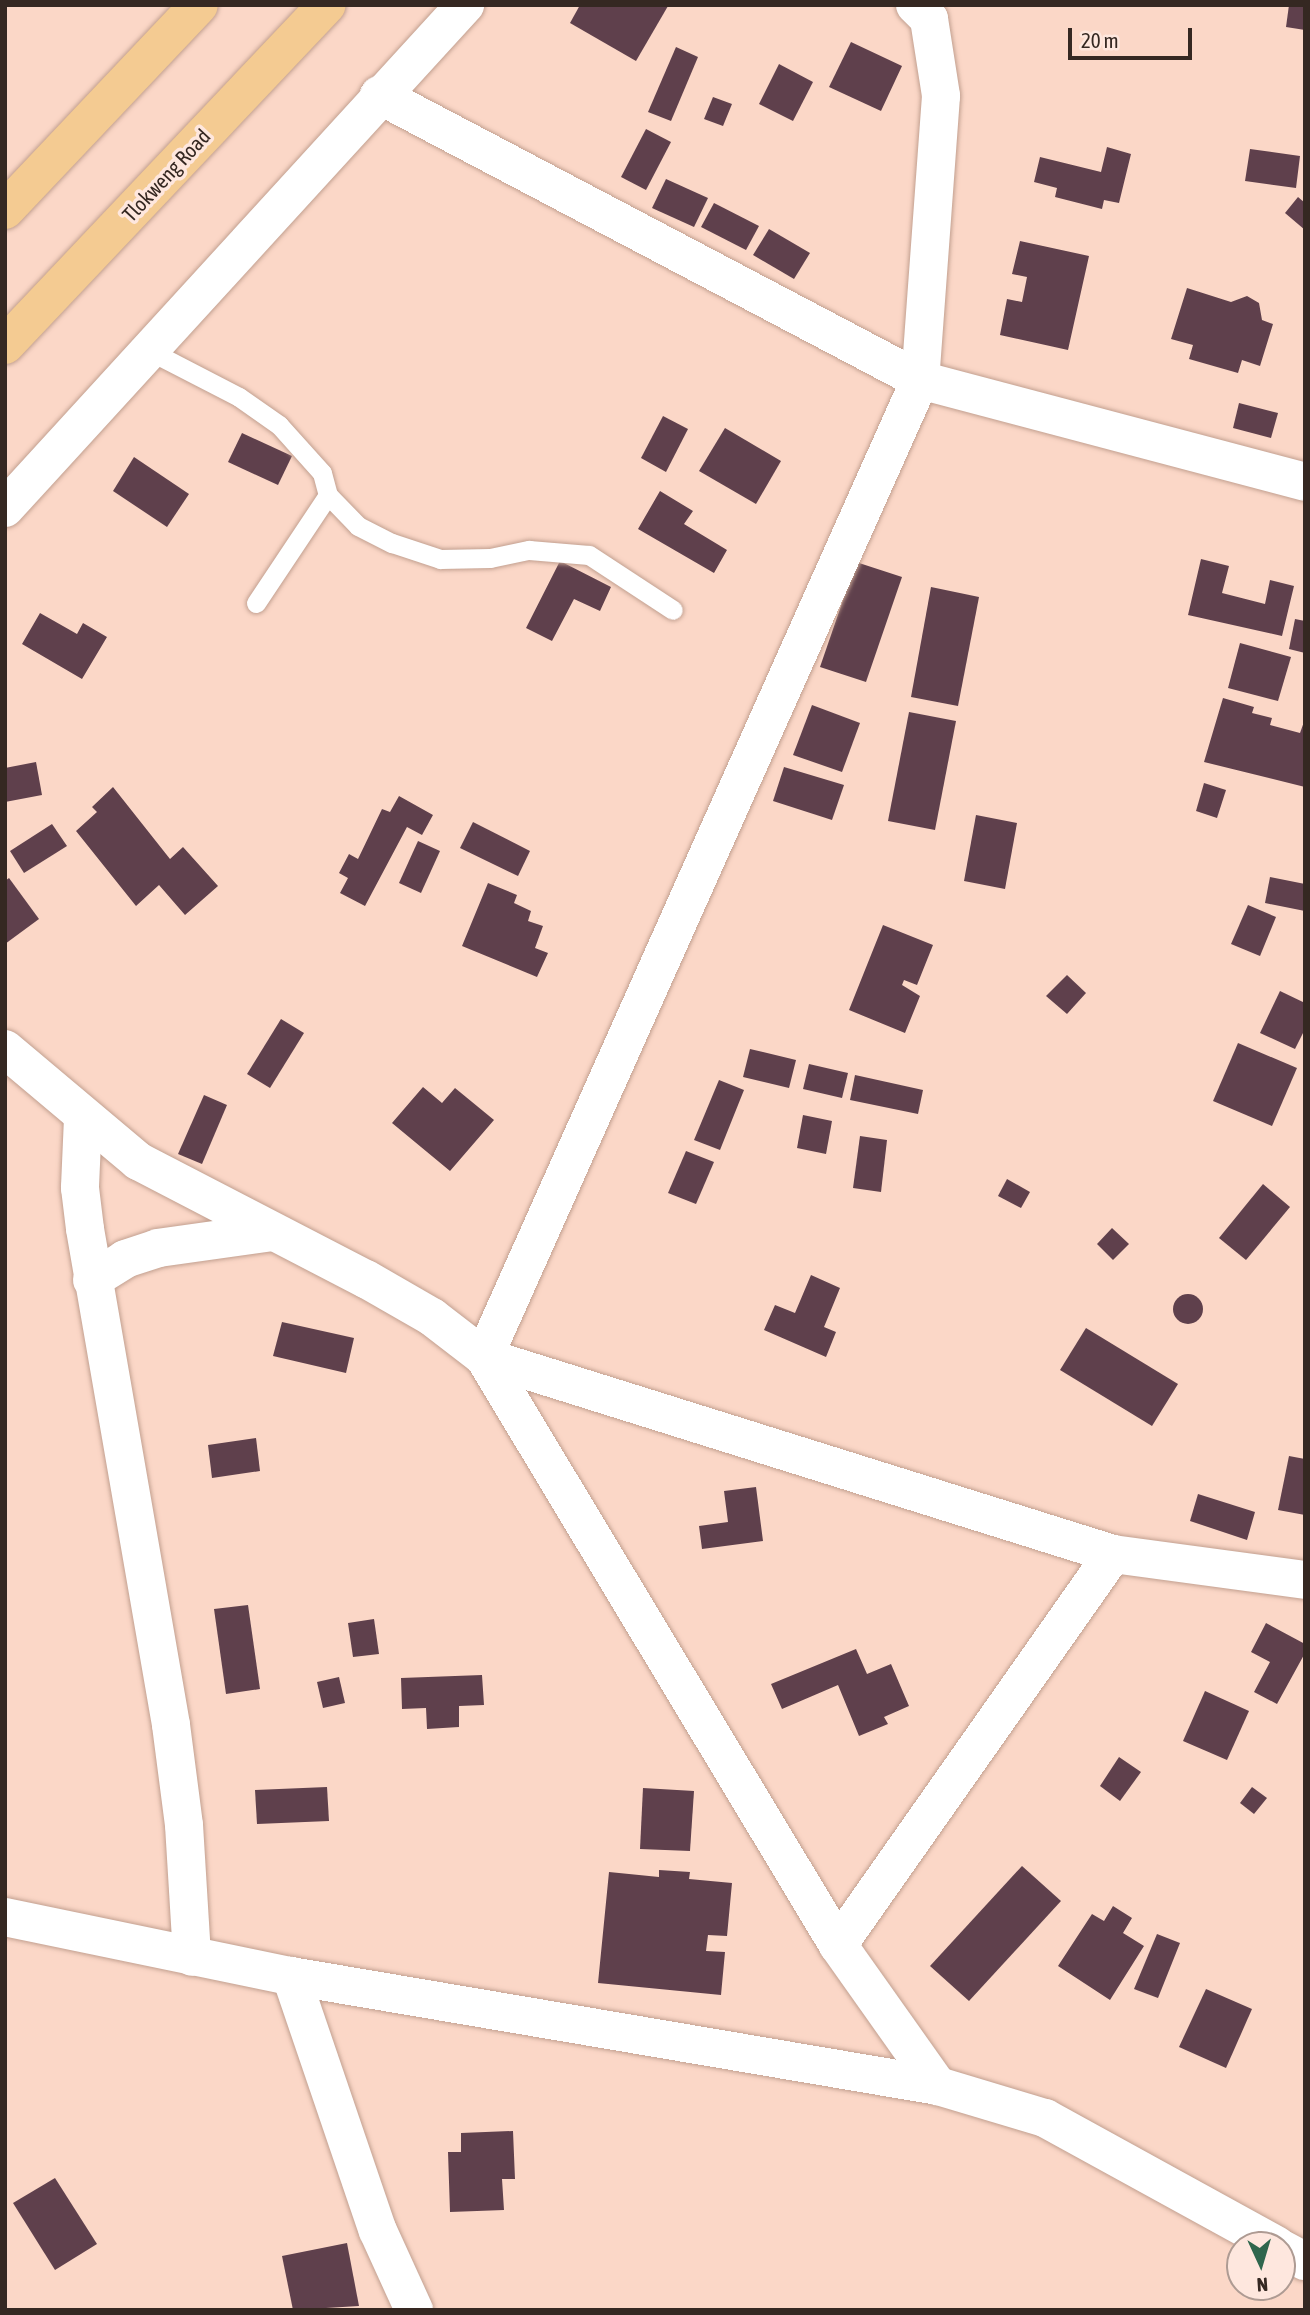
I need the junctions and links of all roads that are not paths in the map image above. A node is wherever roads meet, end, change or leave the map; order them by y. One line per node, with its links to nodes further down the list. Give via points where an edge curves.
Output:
1 (199, 5): 6 (main road)
2 (326, 5): 7 (main road, Tlokweng Road)
3 (465, 5): 5 (street)
4 (915, 5): 9 (street, via 929,19 941,96)
5 (379, 95): 8 (street); 9 (street)
6 (5, 210)
7 (5, 345)
8 (150, 351): 11 (lane, via 239,397 279,425 322,473); 12 (street)
9 (920, 380): 10 (street); 19 (street)
10 (1305, 482)
11 (328, 495): 13 (lane); 14 (lane, via 358,526 428,555 490,558 552,550 589,555)
12 (5, 508)
13 (256, 603)
14 (673, 610)
15 (5, 1049): 16 (street)
16 (83, 1118): 17 (street, via 138,1161); 18 (street, via 80,1188)
17 (272, 1232): 18 (street, via 158,1248 125,1259); 19 (street, via 432,1317)
18 (92, 1280): 24 (street, via 171,1725 184,1825)
19 (484, 1357): 20 (street); 23 (street)
20 (1113, 1554): 21 (street); 23 (street)
21 (1305, 1580)
22 (5, 1917): 24 (street)
23 (838, 1945): 26 (street)
24 (192, 1957): 25 (street)
25 (291, 1976): 26 (street); 28 (street, via 378,2231)
26 (939, 2086): 27 (street, via 1045,2118)
27 (1251, 2231)
28 (414, 2310)

